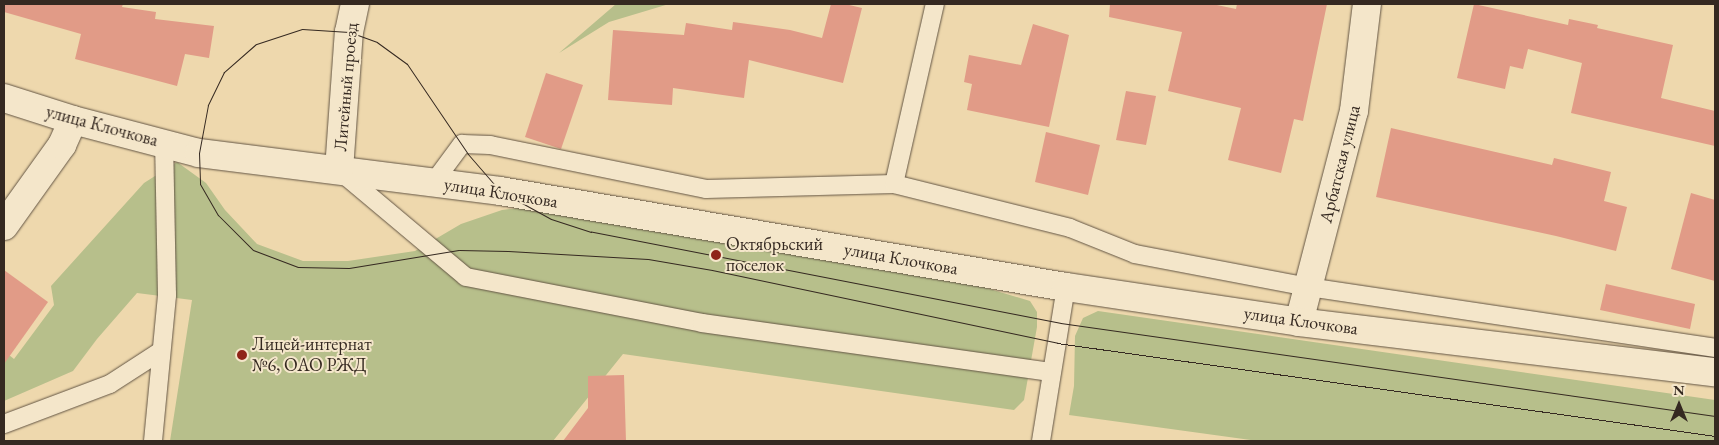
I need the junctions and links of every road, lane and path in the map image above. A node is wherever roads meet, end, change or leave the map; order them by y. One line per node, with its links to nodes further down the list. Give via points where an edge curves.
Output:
1 (356, 4): 7 (street, Литейный проезд, via 348,32)
2 (935, 4): 9 (lane)
3 (1367, 4): 12 (street, Арбатская улица, via 1354,111)
4 (4, 98): 5 (street, улица Клочкова)
5 (74, 120): 6 (street, улица Клочкова); 10 (street, via 62,145)
6 (164, 143): 7 (street, улица Клочкова, via 199,153); 15 (lane, via 168,296)
7 (339, 170): 8 (street, улица Клочкова); 16 (lane, via 466,278 702,323)
8 (434, 183): 9 (lane, via 462,144 490,145 706,189); 11 (street, улица Клочкова, via 500,191)
9 (894, 184): 12 (lane, via 1070,228 1135,254)
10 (4, 226)
11 (1066, 287): 13 (street, улица Клочкова); 16 (lane)
12 (1308, 287): 13 (street, Арбатская улица); 14 (lane)
13 (1299, 322): 17 (street, улица Клочкова)
14 (1715, 348)
15 (161, 351): 18 (lane, via 110,384); 19 (lane)
16 (1051, 372): 20 (lane)
17 (1715, 372)
18 (4, 424)
19 (153, 441)
20 (1041, 441)

